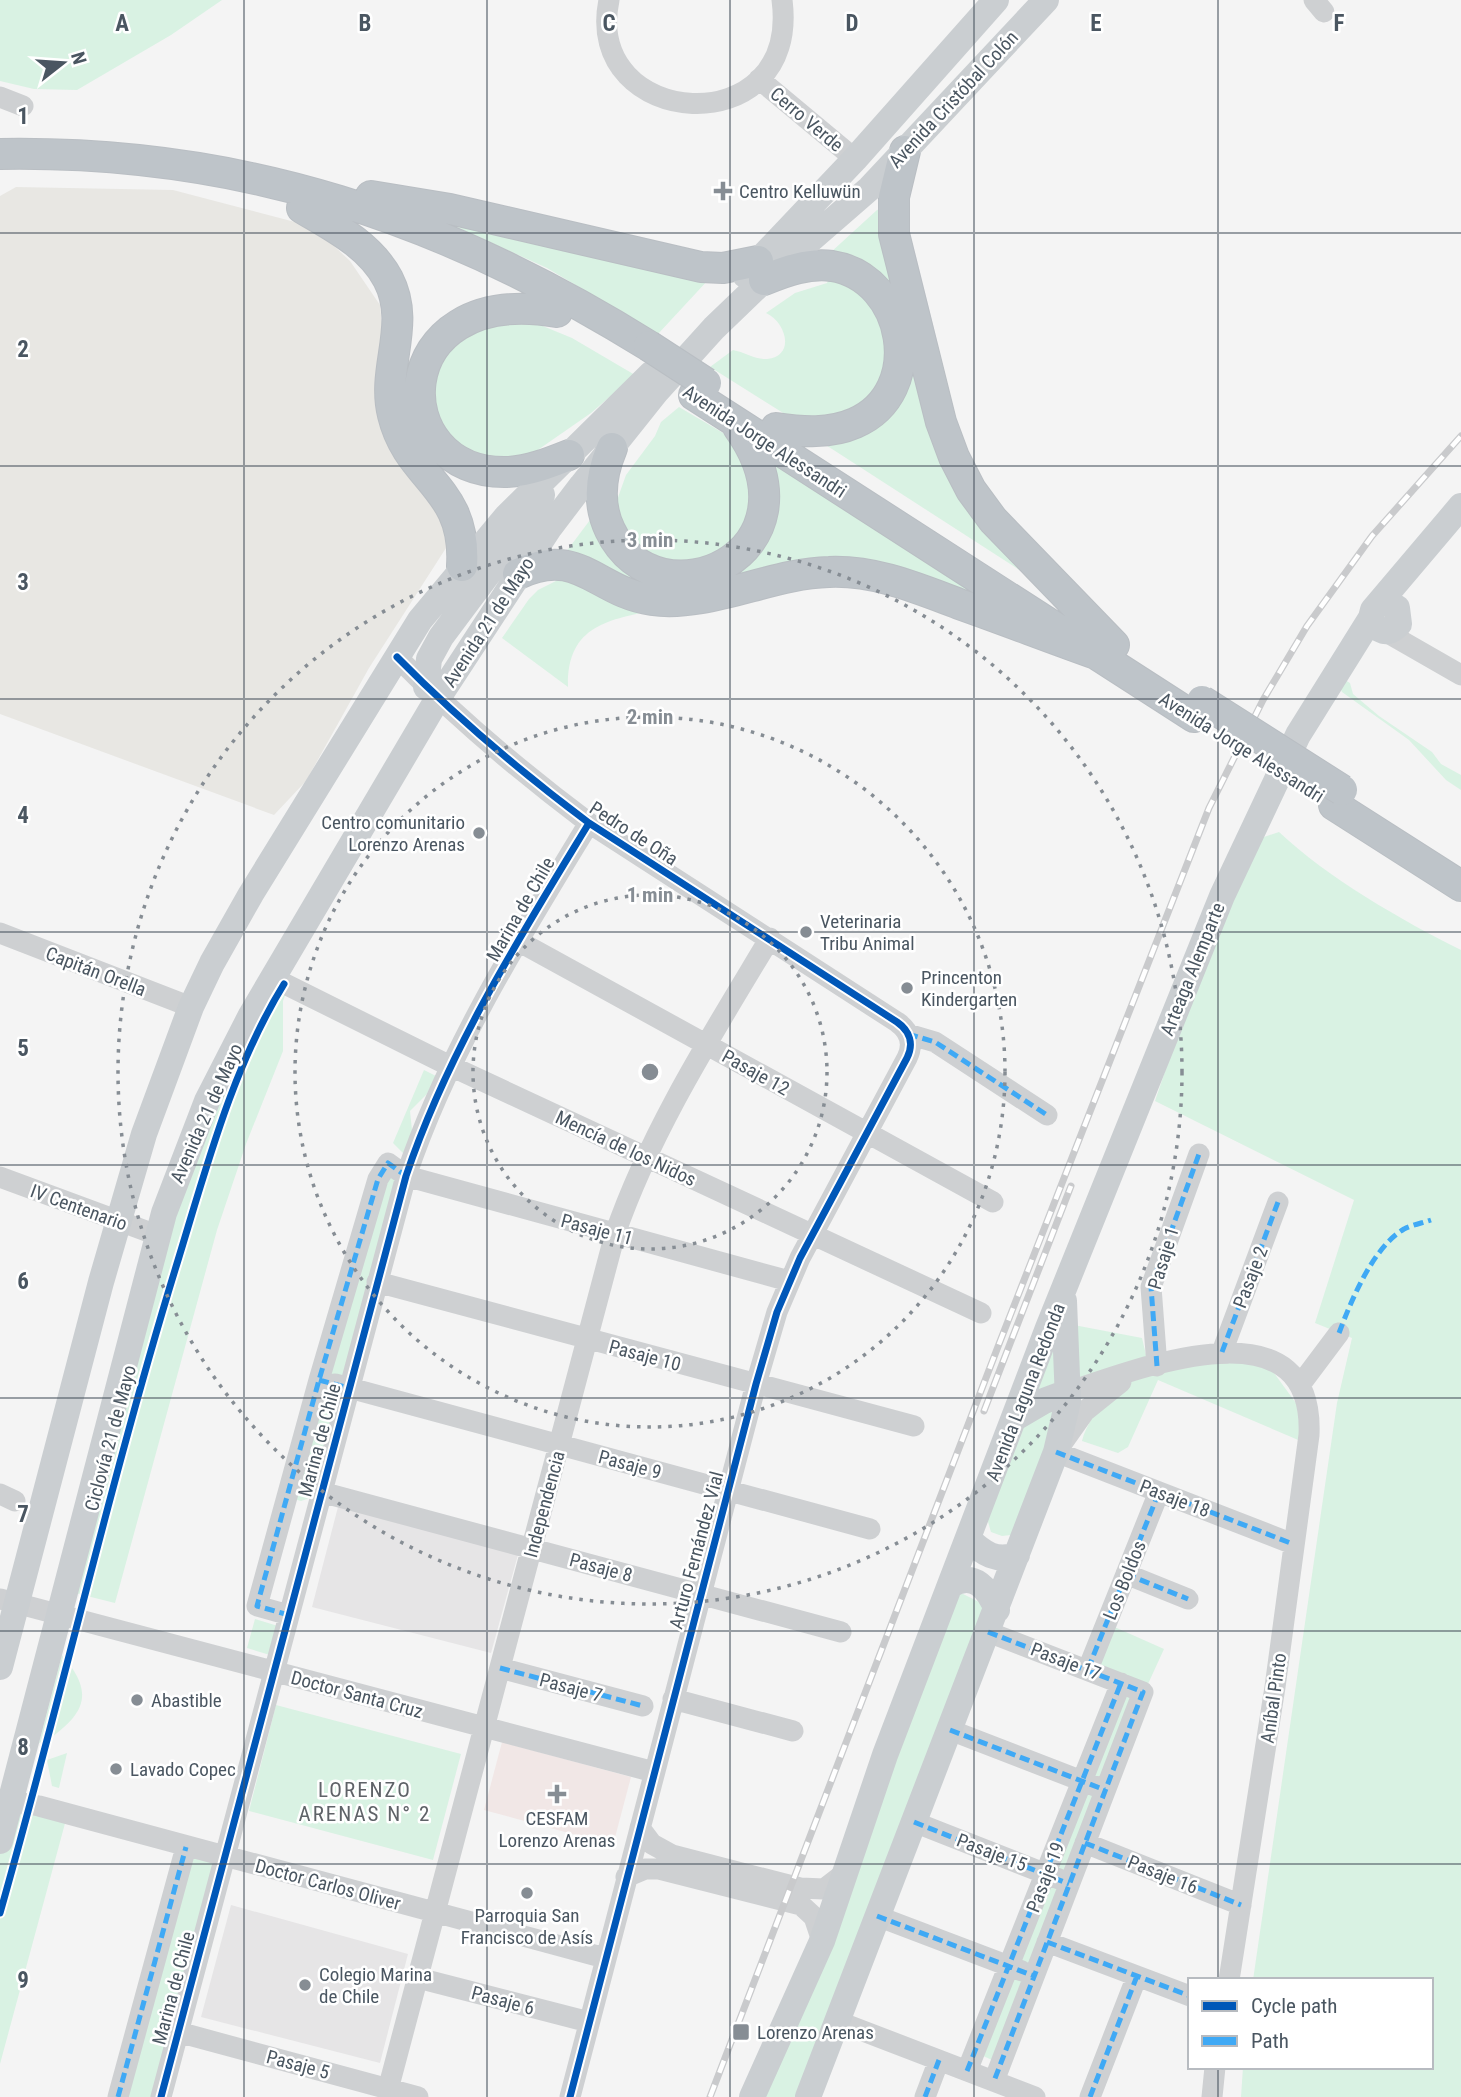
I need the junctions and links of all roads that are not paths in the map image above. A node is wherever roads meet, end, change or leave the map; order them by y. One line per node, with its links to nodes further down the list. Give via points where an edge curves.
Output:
1 (609, 0): 5 (street, Cerro Verde, via 607,22 614,53 632,79 657,97 704,106 734,97)
2 (782, 0): 5 (street, Cerro Verde, via 780,42)
3 (996, 0): 10 (main road, Avenida Cristóbal Colón)
4 (1046, 0): 8 (main road, Avenida Cristóbal Colón)
5 (759, 79): 10 (street, Cerro Verde)
6 (0, 97): 7 (street)
7 (23, 106)
8 (905, 151): 13 (main road, Avenida Cristóbal Colón, via 836,220); 26 (highway, via 894,197 894,234 954,457 993,520)
9 (0, 154): 12 (highway, Avenida Jorge Alessandri, via 138,159 214,170)
10 (855, 159): 13 (main road, Avenida Cristóbal Colón)
11 (0, 171): 12 (highway, Avenida Jorge Alessandri, via 85,173)
12 (300, 198): 13 (highway, via 431,205 701,267); 14 (highway, Avenida Jorge Alessandri, via 495,279); 15 (highway, Avenida Jorge Alessandri, via 390,216 481,253 568,297); 23 (highway, via 362,247 388,280 399,316 390,380 393,416 410,454 460,522)
13 (761, 270): 16 (main road, Avenida Cristóbal Colón); 19 (highway, via 831,266 853,273 872,285 888,304 900,341 896,380 884,402 867,417 823,431); 21 (main road, Avenida Cristóbal Colón, via 683,339)
14 (556, 312): 15 (highway, Avenida Jorge Alessandri); 21 (highway, via 497,309 453,326 427,359 421,396 425,421 436,443 466,465 520,471)
15 (643, 353): 17 (highway, Avenida Jorge Alessandri)
16 (676, 369): 20 (main road, Avenida 21 de Mayo)
17 (700, 389): 18 (highway, Avenida Jorge Alessandri); 19 (highway, Avenida Jorge Alessandri)
18 (731, 419): 20 (highway, via 756,457 766,504 752,541 733,559 710,570 659,573 620,548 602,504 604,467); 26 (highway, Avenida Jorge Alessandri)
19 (776, 428): 26 (highway, Avenida Jorge Alessandri)
20 (612, 448): 24 (main road, Avenida 21 de Mayo)
21 (563, 462): 23 (main road); 29 (main road, via 429,659)
22 (1461, 506): 25 (main road, Arteaga Alemparte, via 1428,547)
23 (462, 566): 27 (main road)
24 (518, 574): 26 (highway, via 562,564 626,593 664,601 811,573 863,573); 29 (main road, Avenida 21 de Mayo)
25 (1387, 619): 28 (street); 56 (main road, Arteaga Alemparte, via 1343,661 1298,735 1227,885)
26 (1105, 650): 30 (highway, Avenida Jorge Alessandri)
27 (397, 657): 29 (street, Pedro de Oña); 38 (main road, via 251,894)
28 (1453, 669)
29 (432, 692): 31 (street, Pedro de Oña); 37 (main road, Avenida 21 de Mayo)
30 (1338, 798): 32 (highway, Avenida Jorge Alessandri); 33 (highway, Avenida Jorge Alessandri)
31 (589, 823): 35 (street, Pedro de Oña); 36 (street, Marina de Chile)
32 (1461, 866)
33 (1461, 886)
34 (0, 933): 38 (street, Capitán Orella)
35 (770, 938): 39 (street, Pedro de Oña, via 897,1022); 40 (street, Independencia)
36 (518, 941): 40 (street, Pasaje 12); 41 (street, Marina de Chile)
37 (273, 978): 41 (street, Mencía de los Nidos); 53 (main road, Avenida 21 de Mayo, via 207,1101)
38 (191, 1007): 50 (main road, via 144,1134)
39 (908, 1034): 42 (street, Pedro de Oña, via 935,1042); 43 (street, Arturo Fernández Vial, via 910,1052)
40 (706, 1045): 43 (street, Pasaje 12); 45 (street, Independencia)
41 (453, 1067): 45 (street, Mencía de los Nidos); 46 (street, Marina de Chile, via 425,1121)
42 (1047, 1115)
43 (867, 1133): 48 (street, Pasaje 12); 52 (street, Arturo Fernández Vial)
44 (1199, 1154): 61 (street, Pasaje 1, via 1151,1287)
45 (647, 1158): 51 (street, Independencia); 52 (street, Mencía de los Nidos)
46 (406, 1176): 51 (street, Pasaje 11); 55 (street, Marina de Chile); 63 (street, Marina de Chile, via 388,1163 378,1179)
47 (0, 1177): 50 (street, IV Centenario)
48 (993, 1202)
49 (1278, 1202): 60 (street, Pasaje 2)
50 (118, 1222): 53 (street, IV Centenario); 84 (main road)
51 (615, 1234): 54 (street, Pasaje 11); 59 (street, Independencia)
52 (812, 1234): 54 (street, Arturo Fernández Vial); 57 (street, Mencía de los Nidos)
53 (158, 1235): 85 (main road, Avenida 21 de Mayo)
54 (789, 1281): 64 (street, Arturo Fernández Vial)
55 (377, 1282): 59 (street, Pasaje 10); 66 (street, Marina de Chile)
56 (1065, 1289): 67 (main road, Avenida Laguna Redonda); 68 (main road, Avenida Laguna Redonda)
57 (981, 1313)
58 (1339, 1333): 65 (street)
59 (586, 1339): 64 (street, Pasaje 10); 70 (street, Independencia)
60 (1222, 1352): 61 (street); 65 (street, via 1245,1352 1275,1361)
61 (1157, 1366): 62 (street)
62 (1134, 1373): 67 (street); 71 (street, via 1085,1411)
63 (319, 1380): 66 (street, Marina de Chile); 86 (street, Marina de Chile, via 257,1606)
64 (756, 1384): 69 (street, Pasaje 10); 72 (street, Arturo Fernández Vial)
65 (1300, 1385): 77 (street, Aníbal Pinto, via 1310,1416)
66 (349, 1388): 70 (street, Pasaje 9); 73 (street, Marina de Chile)
67 (1068, 1392): 68 (main road); 71 (main road, Avenida Laguna Redonda, via 1065,1425)
68 (1015, 1419): 76 (main road, Avenida Laguna Redonda)
69 (914, 1426)
70 (559, 1444): 72 (street, Pasaje 9); 78 (street, Independencia)
71 (1056, 1451): 74 (street, Pasaje 18); 79 (main road, Avenida Laguna Redonda)
72 (728, 1490): 75 (street, Pasaje 9); 82 (street, Arturo Fernández Vial)
73 (321, 1492): 78 (street, Pasaje 8); 86 (street, Marina de Chile)
74 (1159, 1492): 77 (street, Pasaje 18); 80 (street, Los Boldos)
75 (870, 1529)
76 (968, 1539): 79 (main road, via 989,1556); 81 (main road, Avenida Laguna Redonda)
77 (1293, 1544): 114 (street, Aníbal Pinto)
78 (532, 1549): 82 (street, Pasaje 8); 90 (street, Independencia)
79 (1017, 1555): 87 (main road, Avenida Laguna Redonda)
80 (1126, 1574): 83 (street); 91 (street, Los Boldos)
81 (951, 1585): 87 (main road, via 962,1580 977,1582 990,1594); 110 (main road, Avenida Laguna Redonda, via 885,1755)
82 (701, 1594): 88 (street, Pasaje 8); 95 (street, Arturo Fernández Vial)
83 (1188, 1599)
84 (8, 1601): 85 (street, Doctor Santa Cruz); 89 (main road)
85 (60, 1615): 92 (street, Doctor Santa Cruz); 103 (main road, Avenida 21 de Mayo)
86 (289, 1615): 92 (street, Marina de Chile)
87 (992, 1621): 91 (street, Pasaje 17); 98 (main road, Avenida Laguna Redonda)
88 (841, 1632)
89 (0, 1667)
90 (500, 1668): 96 (street, Pasaje 7); 97 (street, Independencia)
91 (1088, 1670): 93 (street, Pasaje 17)
92 (274, 1672): 97 (street, Doctor Santa Cruz); 109 (street, Marina de Chile)
93 (1121, 1683): 94 (street, Pasaje 17); 101 (street, Pasaje 19)
94 (1143, 1692): 102 (street, Pasaje 19)
95 (674, 1699): 99 (street); 100 (street, Arturo Fernández Vial)
96 (643, 1706)
97 (484, 1727): 100 (street, Doctor Santa Cruz); 115 (street, Independencia)
98 (950, 1730): 101 (street); 104 (main road, Avenida Laguna Redonda)
99 (793, 1731)
100 (654, 1772): 105 (street, Arturo Fernández Vial)
101 (1083, 1782): 102 (street); 111 (street, Pasaje 19)
102 (1105, 1790): 107 (street, Pasaje 19)
103 (9, 1806): 106 (main road, Avenida 21 de Mayo); 108 (street, Doctor Carlos Oliver, via 31,1804)
104 (915, 1822): 111 (street, Pasaje 15); 116 (main road, Avenida Laguna Redonda)
105 (640, 1829): 110 (street, via 652,1844 672,1855 800,1888 824,1889); 112 (street, Arturo Fernández Vial)
106 (0, 1841)
107 (1085, 1843): 113 (street, Pasaje 19); 114 (street, Pasaje 16)
108 (186, 1847): 109 (street, Doctor Carlos Oliver); 134 (street, Marina de Chile)
109 (224, 1857): 115 (street, Doctor Carlos Oliver); 128 (street, Marina de Chile)
110 (846, 1872): 117 (main road, Avenida Laguna Redonda)
111 (1047, 1873): 113 (street, Pasaje 15); 120 (street, Pasaje 19)
112 (626, 1877): 117 (street, via 645,1870 666,1870 801,1905 814,1917); 119 (street, Arturo Fernández Vial)
113 (1069, 1884): 118 (street, Pasaje 19)
114 (1241, 1905): 124 (street, Aníbal Pinto)
115 (435, 1913): 119 (street, Doctor Carlos Oliver); 123 (street, Independencia)
116 (877, 1916): 120 (street); 126 (main road, Avenida Laguna Redonda)
117 (822, 1941): 138 (main road, Avenida Laguna Redonda)
118 (1047, 1942): 121 (street, Pasaje 19); 122 (street)
119 (605, 1958): 127 (street, Arturo Fernández Vial)
120 (1010, 1966): 121 (street); 131 (street, Pasaje 19)
121 (1034, 1976): 132 (street, Pasaje 19)
122 (1137, 1976): 125 (street); 142 (street)
123 (418, 1978): 127 (street, Pasaje 6); 133 (street, Independencia)
124 (1229, 1978)
125 (1188, 1995)
126 (837, 2021): 129 (street); 139 (main road, Avenida Laguna Redonda)
127 (589, 2022): 137 (street, Arturo Fernández Vial)
128 (178, 2032): 133 (street, Pasaje 5); 135 (street, Marina de Chile)
129 (939, 2060): 131 (street); 140 (street)
130 (1215, 2069): 143 (street)
131 (967, 2071): 132 (street)
132 (994, 2081): 141 (street)
133 (387, 2093): 136 (street, Pasaje 5)
134 (118, 2097)
135 (161, 2097)
136 (418, 2097)
137 (570, 2097)
138 (752, 2097)
139 (808, 2097)
140 (925, 2097)
141 (1035, 2097)
142 (1090, 2097)
143 (1212, 2097)

